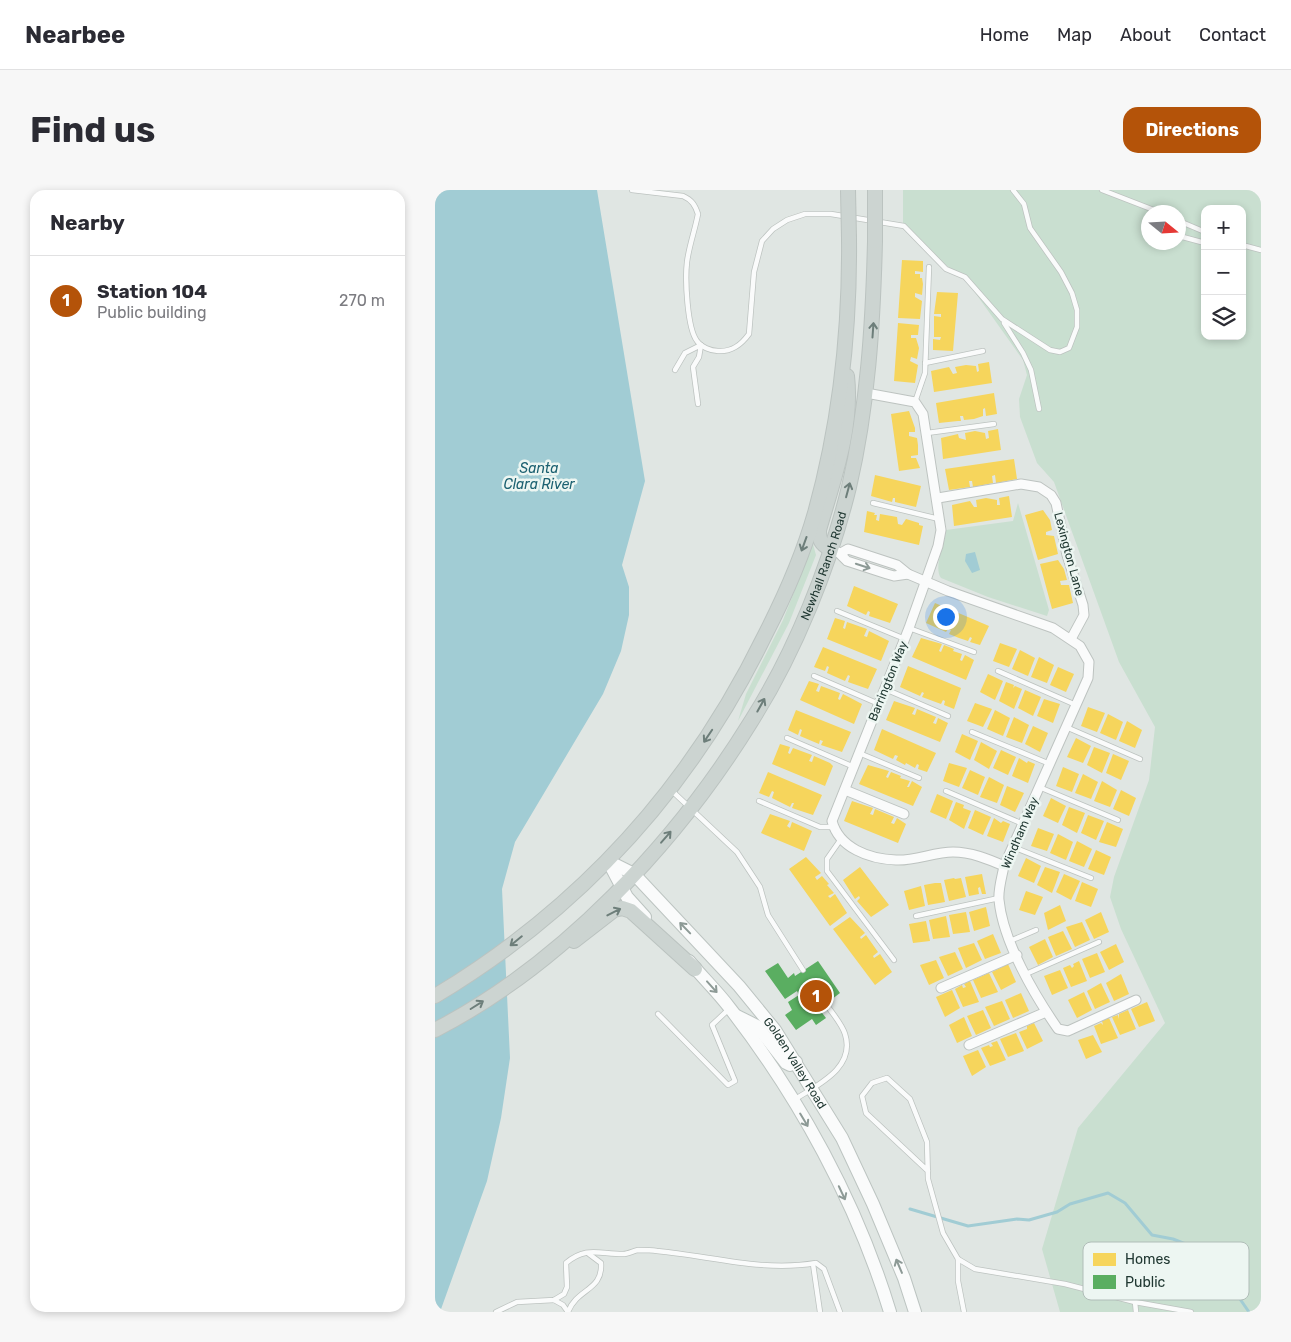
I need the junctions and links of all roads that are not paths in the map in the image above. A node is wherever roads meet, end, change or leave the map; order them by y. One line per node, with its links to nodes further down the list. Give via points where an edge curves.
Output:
1 (632, 190): 15 (lane, via 683,196 690,199 699,214 687,274 693,332)
2 (848, 190): 17 (main road, Newhall Ranch Road, bridge, via 850,297)
3 (875, 190): 20 (main road, Newhall Ranch Road, one-way to 3, bridge, via 873,330)
4 (1013, 190): 14 (lane, via 1024,204 1030,228 1072,293 1077,327 1069,348 1060,352 1050,350)
5 (1102, 190): 6 (lane)
6 (1141, 205)
7 (1186, 224): 8 (lane)
8 (1201, 230)
9 (1186, 238): 10 (lane)
10 (1201, 242)
11 (1246, 247): 12 (lane)
12 (1261, 250)
13 (929, 267): 18 (lane)
14 (1001, 320): 15 (lane, via 965,276 946,268 904,226 831,214 805,214 787,220 762,241 755,272 749,334 742,343 733,350 723,351 713,351); 23 (lane, via 1027,362)
15 (701, 344): 19 (lane, via 685,353); 22 (lane, via 693,367)
16 (983, 351): 18 (lane)
17 (844, 356): 29 (main road, via 850,399 839,461 819,530 823,545); 51 (main road, Newhall Ranch Road, one-way to 51, via 835,431 815,515 784,598 709,736)
18 (925, 363): 21 (lane, via 923,384)
19 (675, 370)
20 (866, 393): 21 (street); 29 (main road, Newhall Ranch Road, one-way to 20)
21 (915, 402): 25 (street, Barrington Way, via 923,414)
22 (698, 404)
23 (1039, 409)
24 (995, 424): 25 (lane)
25 (927, 433): 26 (street, Barrington Way)
26 (938, 498): 28 (street, Barrington Way); 34 (street, Lexington Lane, via 1021,484 1039,487 1051,495 1056,503 1067,555 1083,605 1084,615)
27 (873, 503): 28 (lane)
28 (940, 520): 30 (street, Barrington Way, via 938,546)
29 (836, 551): 30 (street, via 847,561 894,576 908,574); 55 (main road, Newhall Ranch Road, one-way to 29, via 753,720)
30 (925, 580): 32 (street, Barrington Way); 34 (street, via 948,592 1046,625)
31 (837, 611): 33 (lane)
32 (909, 628): 33 (street, Barrington Way); 35 (lane)
33 (905, 639): 38 (street, Barrington Way)
34 (1071, 639): 40 (street, Windham Way, via 1080,646 1089,662 1088,678)
35 (974, 652)
36 (998, 671): 40 (lane)
37 (814, 676): 39 (lane)
38 (885, 689): 39 (street, Barrington Way); 41 (lane)
39 (879, 704): 45 (street, Barrington Way)
40 (1076, 705): 42 (street, Windham Way)
41 (948, 716)
42 (1066, 727): 46 (lane); 47 (street, Windham Way)
43 (972, 732): 47 (lane)
44 (787, 738): 48 (lane)
45 (859, 753): 48 (street, Barrington Way); 49 (lane)
46 (1140, 759)
47 (1050, 764): 50 (street, Windham Way)
48 (854, 768): 52 (street, Barrington Way)
49 (919, 778)
50 (1039, 787): 57 (lane); 58 (street, Windham Way)
51 (669, 789): 55 (lane); 62 (main road, Newhall Ranch Road, via 652,813)
52 (845, 790): 56 (street); 59 (street, Barrington Way, via 832,821)
53 (946, 791): 58 (lane)
54 (759, 801): 59 (lane, via 820,827)
55 (691, 808): 64 (main road, Newhall Ranch Road, one-way to 55); 76 (lane, via 737,852 760,887 768,915)
56 (904, 814)
57 (1117, 820)
58 (1023, 824): 61 (street, Windham Way)
59 (834, 827): 60 (street, via 835,834)
60 (841, 839): 63 (street, via 847,846 865,854 896,860 953,852 974,855); 74 (lane, via 827,859 827,871)
61 (1013, 846): 63 (street, Windham Way); 65 (lane)
62 (608, 861): 64 (main road, Golden Valley Road); 66 (main road, Golden Valley Road); 79 (main road, one-way to 79, via 509,947)
63 (1004, 866): 67 (street, Windham Way)
64 (634, 874): 66 (main road, Newhall Ranch Road); 87 (main road, Golden Valley Road, one-way to 64, via 775,1030 739,986)
65 (1091, 878)
66 (622, 886): 72 (main road); 75 (main road, Golden Valley Road, via 627,897)
67 (999, 898): 68 (lane); 70 (street, Windham Way)
68 (915, 916)
69 (1036, 930): 70 (lane)
70 (1010, 941): 73 (street, Windham Way)
71 (1099, 942): 77 (lane)
72 (558, 945): 75 (main road, one-way to 75, via 577,941 614,910 622,908 631,911); 85 (main road, one-way to 72, via 501,990)
73 (1017, 955): 77 (street, Windham Way); 78 (street)
74 (894, 960)
75 (695, 969): 82 (main road, Golden Valley Road, one-way to 82)
76 (803, 970)
77 (1026, 974): 83 (street, Windham Way, via 1037,1000)
78 (941, 988)
79 (435, 996)
80 (1136, 1000): 83 (street, Windham Way, via 1068,1031 1058,1029)
81 (826, 1004): 88 (lane, via 845,1034 845,1056 839,1069)
82 (733, 1011): 84 (lane, via 712,1025 735,1081 728,1085); 87 (main road, via 757,1026 786,1063); 89 (main road, Golden Valley Road)
83 (1047, 1012): 86 (street)
84 (658, 1014)
85 (435, 1030)
86 (969, 1045)
87 (795, 1062): 88 (main road, Golden Valley Road)
88 (812, 1088): 89 (lane); 103 (main road, Golden Valley Road, one-way to 88, via 873,1204 842,1138)
89 (793, 1100): 102 (main road, Golden Valley Road, one-way to 102, via 852,1214)
90 (928, 1171): 90 (lane, via 866,1113 862,1096 872,1083 887,1078 910,1100 927,1142); 92 (lane, via 943,1233)
91 (587, 1253): 93 (lane, via 625,1255 638,1250 655,1250 754,1266); 95 (lane, via 577,1254 566,1263 567,1287 564,1294); 99 (lane, via 601,1263 602,1272 598,1282 572,1302)
92 (958, 1258): 94 (lane, via 975,1269); 104 (lane)
93 (813, 1264): 100 (lane); 101 (lane, via 824,1269)
94 (1083, 1289)
95 (554, 1300): 98 (lane, via 517,1302); 99 (lane)
96 (1127, 1300): 97 (lane)
97 (1135, 1302): 105 (lane); 106 (lane)
98 (496, 1312)
99 (568, 1312)
100 (820, 1312)
101 (839, 1312)
102 (890, 1312)
103 (915, 1312)
104 (964, 1312)
105 (1136, 1312)
106 (1191, 1312)

